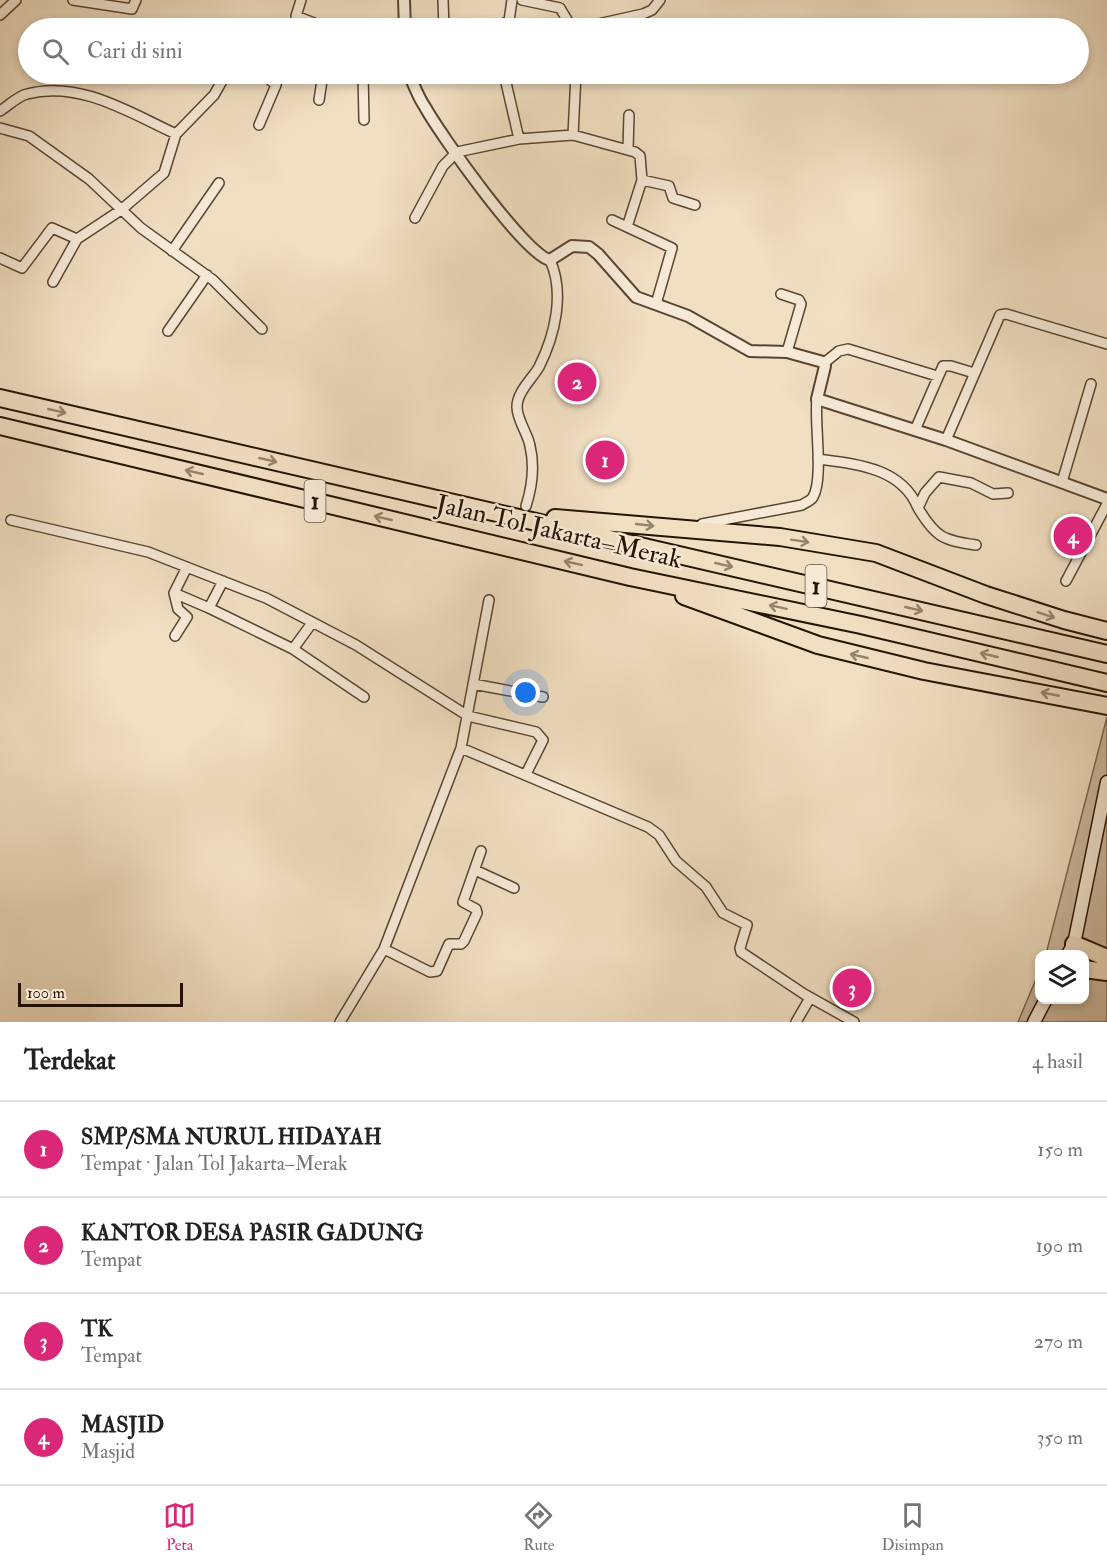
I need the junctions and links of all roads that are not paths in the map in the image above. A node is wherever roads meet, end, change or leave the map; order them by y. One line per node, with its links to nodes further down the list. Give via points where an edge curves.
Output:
1 (16, 0): 10 (street)
2 (73, 0): 3 (street, via 132,9)
3 (136, 0)
4 (301, 0): 11 (street, via 296,16)
5 (404, 0): 12 (street)
6 (443, 0): 13 (street)
7 (512, 0): 14 (street)
8 (522, 0): 15 (street, via 560,8)
9 (660, 0): 16 (street, via 652,10)
10 (0, 15)
11 (301, 18)
12 (405, 18)
13 (444, 18)
14 (509, 18)
15 (566, 18)
16 (625, 18)
17 (220, 84): 30 (street)
18 (275, 84): 28 (street)
19 (321, 84): 24 (street)
20 (363, 84): 27 (street)
21 (414, 84): 34 (street, via 423,105)
22 (506, 84): 32 (street)
23 (576, 84): 31 (street)
24 (319, 100)
25 (0, 111): 30 (street, via 27,94 74,92 114,105)
26 (629, 115): 33 (street)
27 (364, 120)
28 (259, 125)
29 (0, 128): 38 (street, via 38,141 89,179)
30 (176, 134): 38 (street, via 164,173)
31 (573, 135): 32 (street); 33 (street)
32 (519, 139): 34 (street)
33 (628, 149): 35 (street, via 640,156)
34 (457, 152): 39 (street, via 443,166); 45 (street, via 515,232 537,254)
35 (642, 180): 37 (street, via 669,186 673,198); 41 (street)
36 (219, 183): 43 (street)
37 (695, 205)
38 (121, 210): 42 (street); 43 (street)
39 (415, 218)
40 (612, 220): 41 (street)
41 (627, 227): 49 (street, via 672,248)
42 (77, 239): 44 (street, via 52,228 22,268); 47 (street)
43 (172, 251): 46 (street)
44 (0, 258)
45 (550, 260): 49 (street, via 572,246 590,248 636,297); 69 (street, via 557,282 551,338 519,396 516,409 530,446 533,475)
46 (207, 275): 50 (street); 51 (street)
47 (53, 282)
48 (781, 294): 53 (street, via 801,304)
49 (656, 304): 53 (street, via 688,316 750,351)
50 (262, 329)
51 (168, 331)
52 (1107, 344): 55 (street, via 1000,315)
53 (787, 352): 54 (street)
54 (824, 363): 56 (street, via 848,349); 59 (street)
55 (974, 373): 56 (street, via 946,365); 62 (street)
56 (937, 375): 61 (street)
57 (1091, 384): 64 (street)
58 (0, 398): 69 (highway, Jalan Tol Jakarta–Merak / 1, one-way to 69)
59 (817, 400): 61 (street); 63 (street)
60 (0, 426): 74 (highway, Jalan Tol Jakarta–Merak / 1, one-way to 60)
61 (915, 430): 62 (street)
62 (946, 440): 64 (street)
63 (818, 459): 68 (street, via 864,466 895,478 909,489); 71 (street, via 814,495 802,504)
64 (1062, 482): 66 (street)
65 (1008, 493): 68 (street, via 993,494 971,483 939,477)
66 (1107, 499)
67 (1107, 504): 76 (street)
68 (918, 508): 72 (street, via 941,538)
69 (525, 512): 71 (highway, one-way to 71); 84 (highway, Jalan Tol Jakarta–Merak / 1, one-way to 84)
70 (11, 520): 73 (street, via 148,552)
71 (680, 528): 81 (highway, one-way to 81, via 780,537 876,553 986,595)
72 (976, 545)
73 (187, 567): 75 (street); 77 (street)
74 (630, 577): 85 (highway, Jalan Tol Jakarta–Merak / 1, one-way to 74, via 861,624); 89 (highway, one-way to 74, via 924,671 818,645)
75 (223, 581): 79 (street); 80 (street)
76 (1066, 581)
77 (174, 593): 79 (street); 82 (street, via 178,609 187,617)
78 (489, 600): 86 (street)
79 (209, 608): 83 (street)
80 (312, 623): 83 (street); 90 (street, via 356,645)
81 (1107, 631)
82 (174, 636)
83 (293, 649): 87 (street)
84 (1107, 654)
85 (1107, 683)
86 (473, 684): 88 (street); 90 (street)
87 (364, 697)
88 (543, 697)
89 (1107, 706)
90 (468, 716): 91 (street); 92 (street, via 536,732 542,737 542,746)
91 (461, 748): 92 (street); 97 (street)
92 (526, 774): 102 (street, via 654,831 676,861 706,887 723,913 747,925 741,952)
93 (1107, 782): 98 (main road)
94 (481, 851): 95 (street)
95 (475, 870): 96 (street); 97 (street, via 463,902 477,913 462,944 449,944 437,971 430,972)
96 (514, 888)
97 (384, 949): 104 (street)
98 (1071, 949): 99 (highway)
99 (1107, 958)
100 (1089, 970): 101 (highway)
101 (1107, 972)
102 (810, 998): 105 (street); 106 (street)
103 (1043, 1004): 107 (main road)
104 (340, 1022)
105 (796, 1022)
106 (854, 1022)
107 (1034, 1022)

